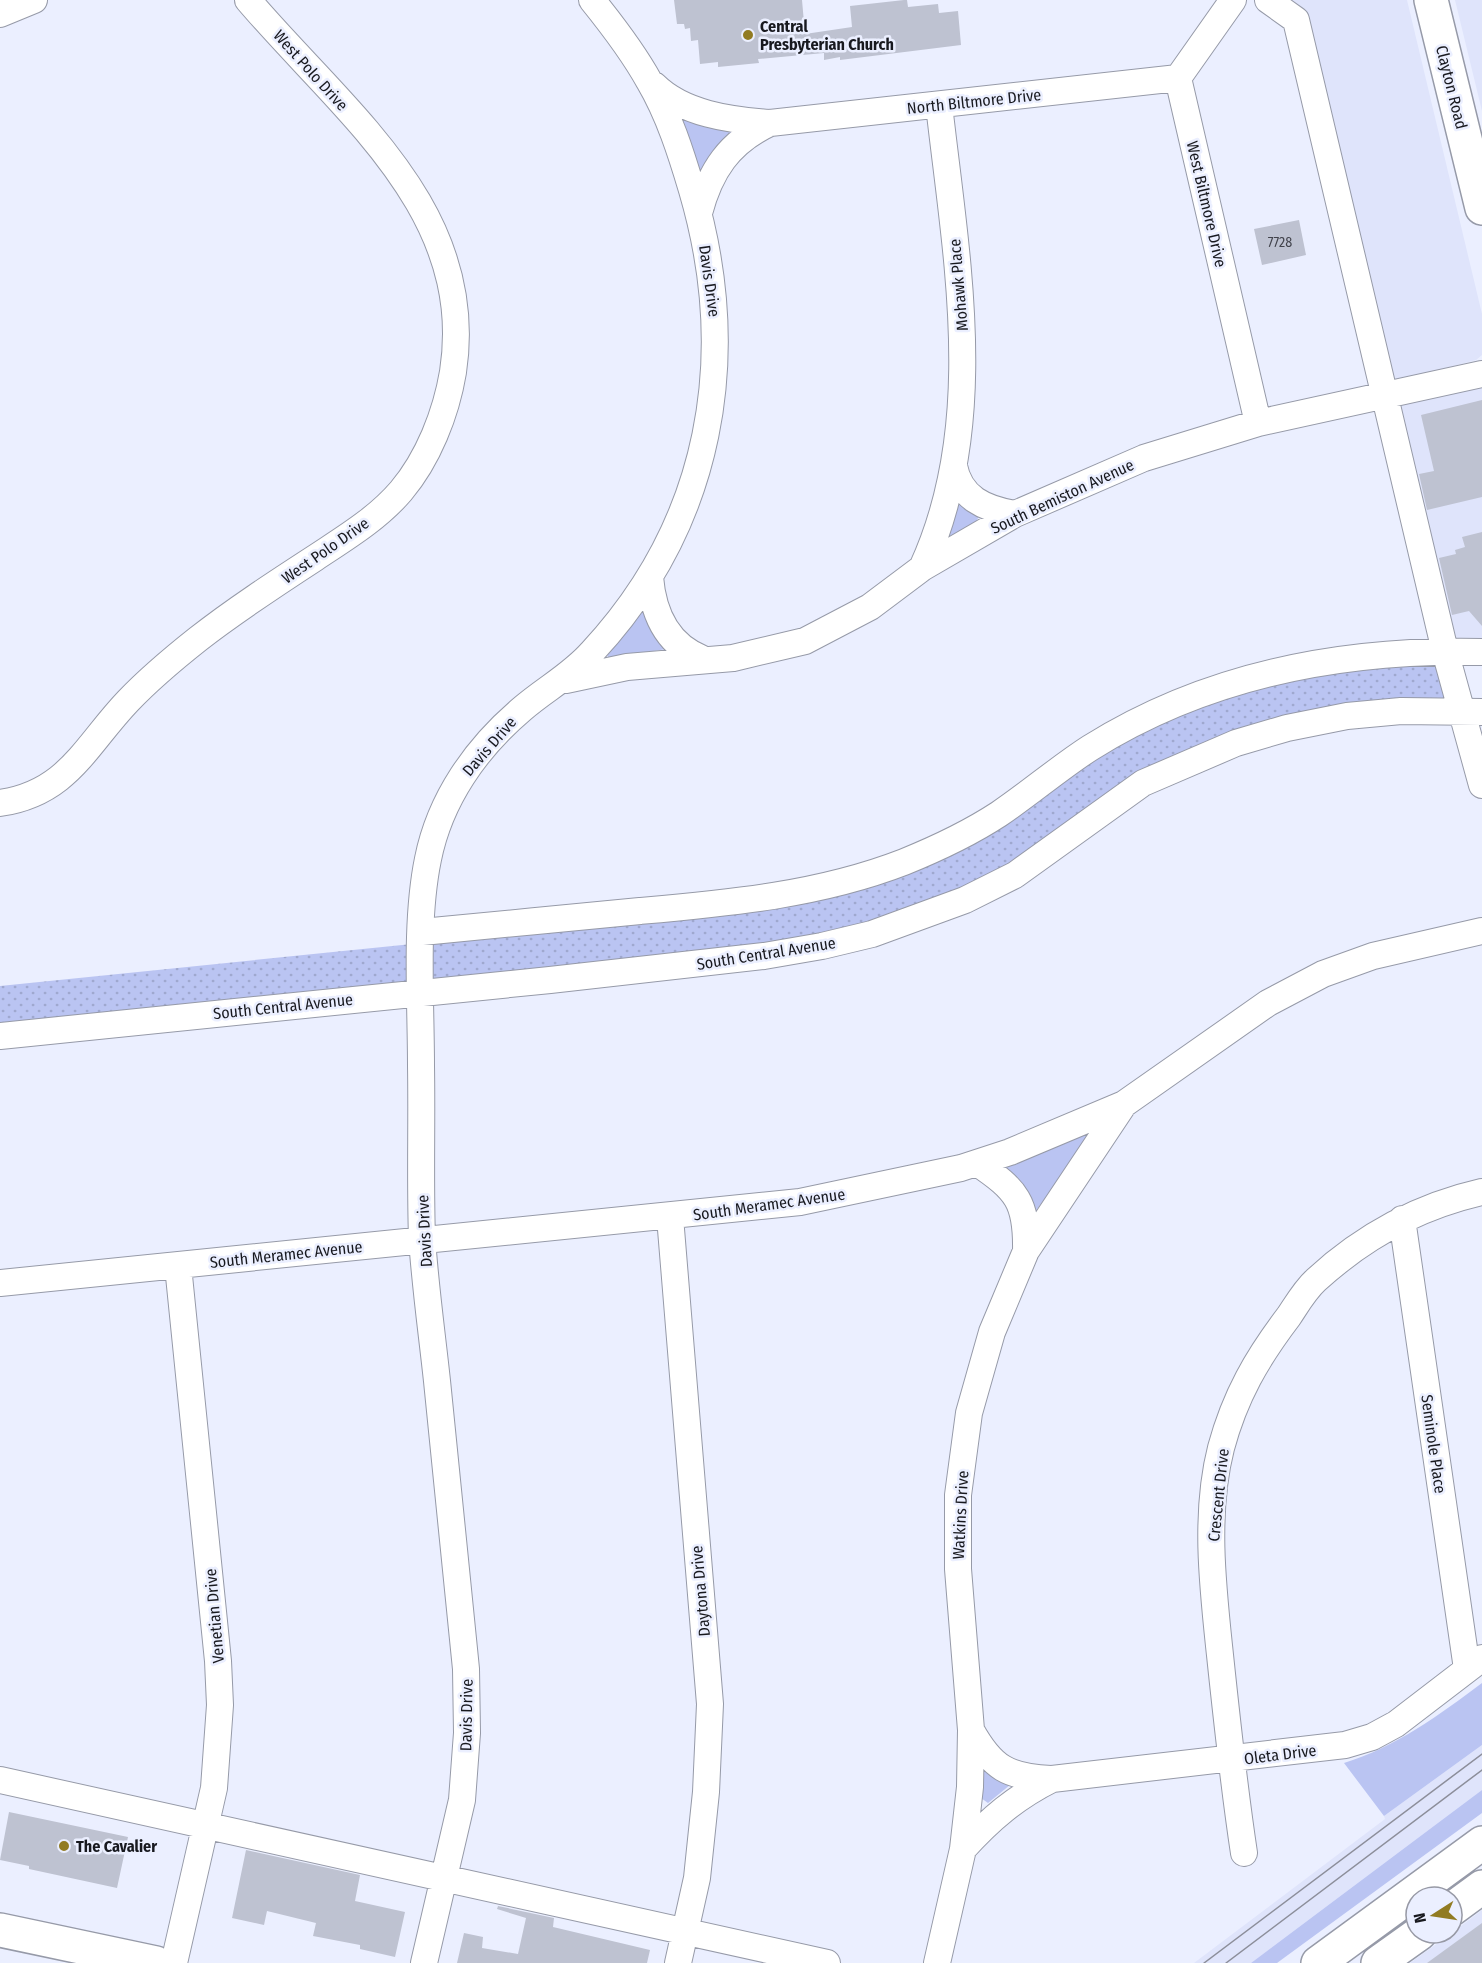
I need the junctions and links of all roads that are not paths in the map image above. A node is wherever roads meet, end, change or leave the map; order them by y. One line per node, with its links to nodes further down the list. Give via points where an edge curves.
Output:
1 (34, 0): 7 (street)
2 (248, 0): 27 (street, West Polo Drive, via 406,180 431,224 447,264 456,304 457,345 443,413 416,469 378,513 190,645 128,701 64,776 47,789)
3 (592, 0): 9 (street, Davis Drive)
4 (1233, 0): 8 (street)
5 (1268, 0): 15 (street, via 1296,20)
6 (1431, 0): 12 (main road, Clayton Road)
7 (0, 14)
8 (1178, 78): 10 (street, North Biltmore Drive); 16 (street, West Biltmore Drive)
9 (649, 81): 11 (street, North Biltmore Drive, via 667,98 688,108); 13 (street, Davis Drive, via 667,117)
10 (939, 105): 11 (street, North Biltmore Drive); 17 (street, Mohawk Place, via 962,337 962,388)
11 (770, 123): 13 (street, North Biltmore Drive, via 752,131 719,164 707,184)
12 (1482, 208)
13 (699, 214): 20 (street, Davis Drive, via 712,277 714,381 705,444 692,490 677,529)
14 (1482, 374): 15 (street, South Bemiston Avenue)
15 (1385, 395): 16 (street, South Bemiston Avenue); 21 (street)
16 (1258, 423): 18 (street, South Bemiston Avenue, via 1144,458)
17 (954, 466): 18 (street, via 962,488 971,498 984,506); 19 (street, Mohawk Place, via 935,540)
18 (1015, 514): 19 (street, South Bemiston Avenue)
19 (922, 568): 23 (street, South Bemiston Avenue, via 870,607 805,641 733,658)
20 (650, 577): 23 (street, via 652,596 666,631 687,653); 24 (street, Davis Drive, via 589,657)
21 (1445, 651): 22 (street); 25 (street); 29 (street, via 1345,658 1279,670 1155,711 1089,748 996,816 904,862 853,878 781,896)
22 (1482, 652)
23 (703, 659): 24 (street, South Bemiston Avenue, via 627,667)
24 (560, 682): 29 (street, Davis Drive, via 493,736 446,802 434,831 427,865)
25 (1472, 712): 26 (street); 30 (street, South Central Avenue, via 1401,711 1347,716 1236,743 1143,783 1015,874 965,900 872,934 764,956)
26 (1482, 785)
27 (0, 803)
28 (1482, 931): 32 (street, South Meramec Avenue, via 1373,956 1323,974 1259,1008)
29 (422, 932): 30 (street, Davis Drive)
30 (421, 992): 31 (street, South Central Avenue); 37 (street, Davis Drive)
31 (0, 1036)
32 (1124, 1104): 33 (street, South Meramec Avenue); 38 (street, Watkins Drive)
33 (977, 1163): 35 (street, South Meramec Avenue, via 801,1202); 38 (street, via 1017,1196 1027,1221)
34 (1482, 1192): 36 (street, Crescent Drive)
35 (670, 1217): 37 (street, South Meramec Avenue); 54 (street, Daytona Drive, via 710,1704 699,1856)
36 (1402, 1220): 41 (street, Seminole Place); 43 (street, Crescent Drive, via 1365,1241 1314,1281 1256,1360 1221,1449 1212,1549)
37 (422, 1239): 39 (street, South Meramec Avenue); 50 (street, Davis Drive, via 466,1669 462,1800)
38 (1026, 1251): 42 (street, Watkins Drive, via 992,1332 969,1413 958,1495 958,1569)
39 (178, 1266): 40 (street, South Meramec Avenue); 46 (street, Venetian Drive, via 218,1661 218,1753)
40 (0, 1283)
41 (1474, 1664): 43 (street, Oleta Drive, via 1396,1724 1372,1737 1311,1751)
42 (971, 1730): 44 (street, Oleta Drive, via 985,1755 1003,1770 1025,1778); 48 (street, Watkins Drive)
43 (1230, 1760): 44 (street, Oleta Drive); 49 (street, Crescent Drive)
44 (1052, 1779): 48 (street, Oleta Drive, via 1020,1795)
45 (0, 1780): 46 (street)
46 (206, 1826): 50 (street); 59 (street, Venetian Drive)
47 (1482, 1843): 64 (main road)
48 (963, 1849): 63 (street, Watkins Drive)
49 (1244, 1853)
50 (444, 1880): 54 (street); 60 (street, Davis Drive)
51 (1482, 1887): 52 (main road)
52 (1464, 1900)
53 (0, 1930): 55 (main road)
54 (685, 1932): 61 (street, Daytona Drive); 62 (street)
55 (35, 1937): 56 (street); 58 (main road)
56 (0, 1943)
57 (1404, 1944): 65 (main road)
58 (156, 1963)
59 (174, 1963)
60 (424, 1963)
61 (678, 1963)
62 (827, 1963)
63 (937, 1963)
64 (1318, 1963)
65 (1378, 1963)

